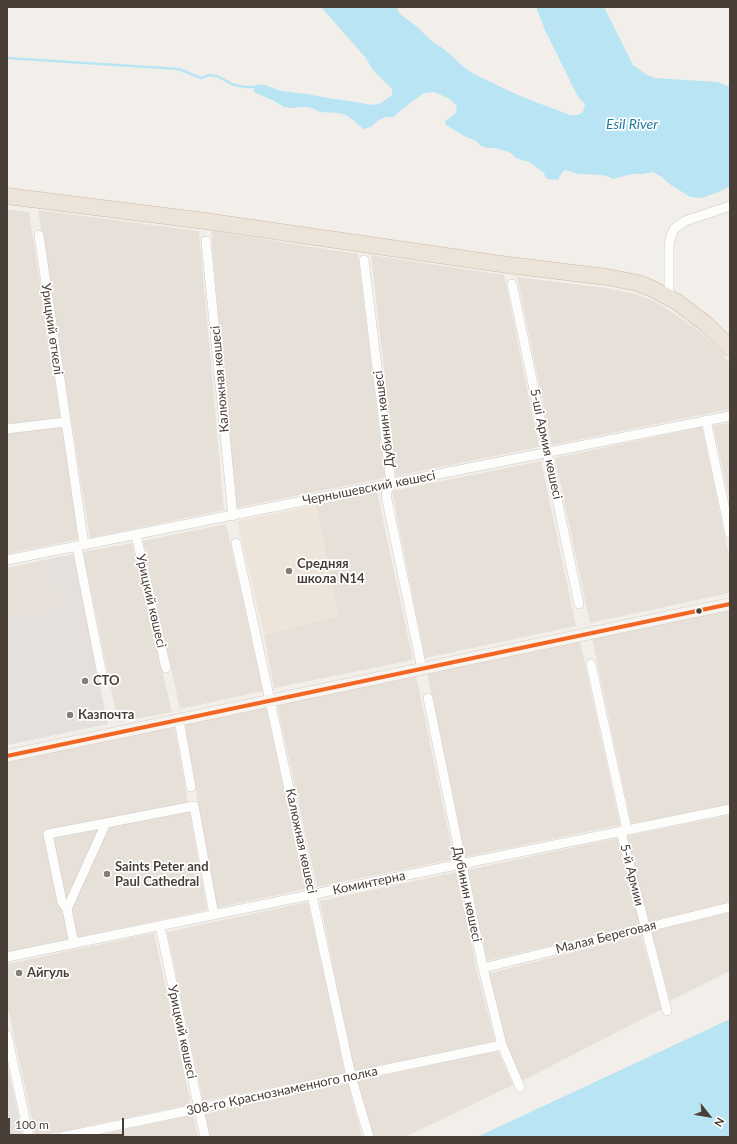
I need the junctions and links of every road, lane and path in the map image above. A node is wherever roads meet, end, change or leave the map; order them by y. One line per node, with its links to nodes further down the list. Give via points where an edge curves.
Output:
1 (7, 196): 7 (highway, via 607,277 638,283)
2 (730, 206): 7 (street, via 685,221 674,229 669,246)
3 (38, 236): 11 (street, Урицкий өткелі)
4 (206, 241): 15 (street, Калюжная көшесі)
5 (364, 260): 14 (street, Дубинин көшесі)
6 (512, 284): 13 (street, 5-ші Армия көшесі)
7 (669, 297): 8 (highway, via 706,324)
8 (730, 348)
9 (730, 416): 10 (street, Чернышевский көшесі)
10 (706, 420): 13 (street, Чернышевский көшесі); 16 (street)
11 (66, 422): 12 (street); 19 (street, Урицкий өткелі)
12 (7, 429)
13 (547, 452): 14 (street, Чернышевский көшесі); 21 (street, 5-ші Армия көшесі)
14 (392, 484): 15 (street, Чернышевский көшесі); 25 (street, Дубинин көшесі, via 386,495)
15 (233, 516): 17 (street, Чернышевский көшесі)
16 (730, 534)
17 (136, 535): 19 (street, Чернышевский көшесі); 24 (street, Урицкий көшесі)
18 (236, 543): 28 (street, Калюжная көшесі)
19 (81, 546): 20 (street, Чернышевский көшесі); 26 (street, Урицкий өткелі)
20 (7, 560)
21 (579, 604)
22 (730, 604): 25 (main road)
23 (591, 664): 34 (street, 5-й Армии)
24 (166, 668)
25 (422, 669): 28 (main road)
26 (103, 680)
27 (428, 698): 35 (street, Дубинин көшесі)
28 (270, 700): 29 (main road); 36 (street, Калюжная көшесі)
29 (179, 720): 30 (main road); 31 (street)
30 (7, 756)
31 (191, 787)
32 (730, 809): 34 (street, Коминтерна)
33 (106, 824): 38 (street); 38 (street, via 48,834 62,902); 39 (street, via 194,806)
34 (624, 831): 35 (street, Коминтерна); 41 (street, 5-й Армии)
35 (461, 864): 36 (street, Коминтерна); 44 (street, Дубинин көшесі)
36 (312, 895): 39 (street, Коминтерна); 48 (street, Калюжная көшесі)
37 (730, 907): 41 (street, Малая Береговая)
38 (67, 909): 42 (street)
39 (214, 915): 40 (street, Коминтерна)
40 (160, 926): 42 (street, Коминтерна); 50 (street, Урицкий көшесі)
41 (645, 928): 44 (street, Малая Береговая); 45 (street, 5-й Армии)
42 (74, 944): 43 (street, Коминтерна)
43 (7, 957)
44 (482, 968): 47 (street, Дубинин көшесі)
45 (667, 1011)
46 (7, 1035): 51 (street)
47 (502, 1045): 48 (street, 308-го Краснознаменного полка); 49 (street, Дубинин көшесі)
48 (352, 1076): 50 (street, 308-го Краснознаменного полка); 54 (street, Калюжная көшесі)
49 (520, 1087)
50 (198, 1108): 52 (street, 308-го Краснознаменного полка); 53 (street, Урицкий көшесі)
51 (29, 1137)
52 (62, 1137)
53 (205, 1137)
54 (369, 1137)

